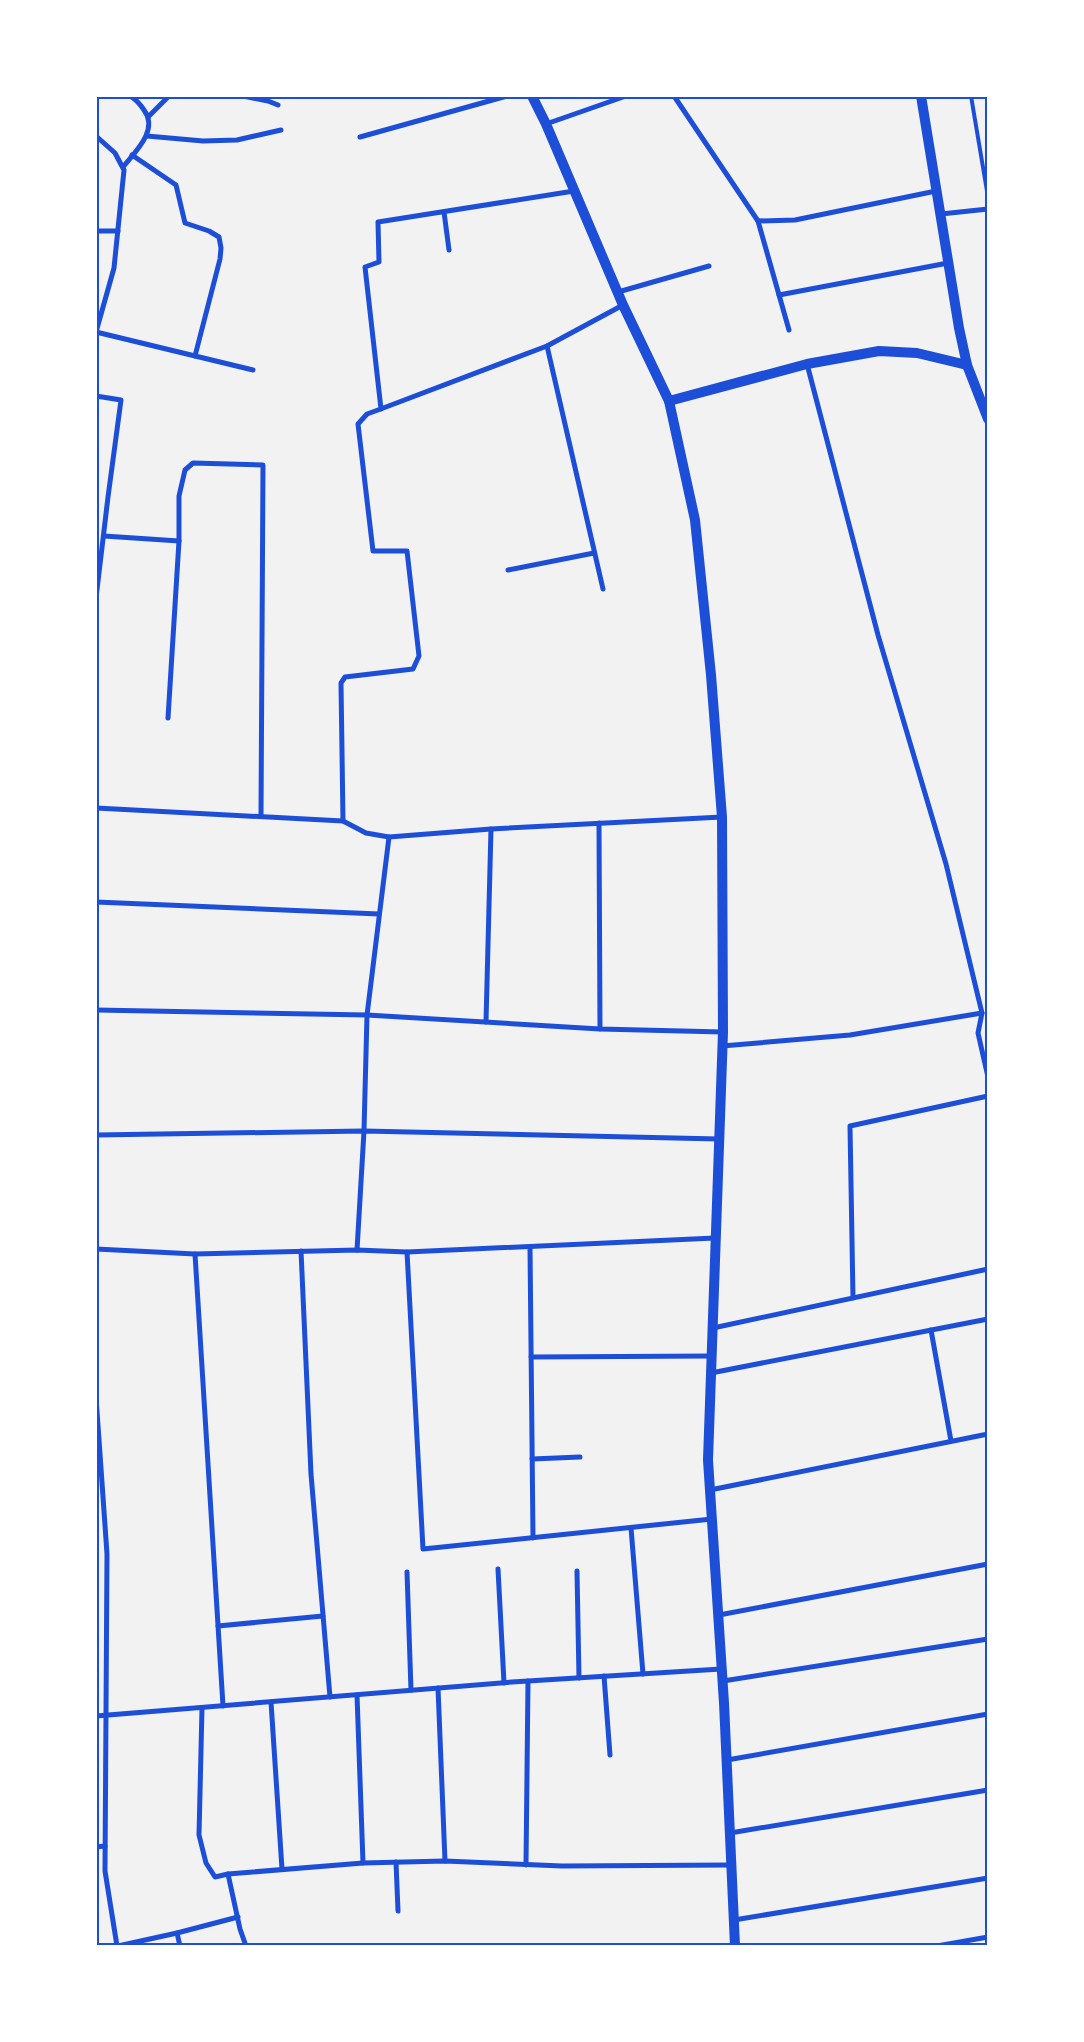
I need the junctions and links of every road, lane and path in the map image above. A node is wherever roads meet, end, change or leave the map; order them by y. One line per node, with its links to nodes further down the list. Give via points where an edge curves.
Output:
1 (130, 96): 11 (street)
2 (169, 96): 11 (street)
3 (242, 96): 10 (street)
4 (507, 96): 16 (street)
5 (532, 96): 12 (main road)
6 (626, 96): 12 (street)
7 (674, 96): 25 (street)
8 (921, 96): 20 (main road)
9 (971, 96): 21 (lane)
10 (278, 105)
11 (148, 117): 15 (street)
12 (546, 124): 19 (main road)
13 (281, 130): 15 (street, via 237,140)
14 (96, 136): 18 (street, via 115,153)
15 (146, 136): 17 (street)
16 (360, 137)
17 (132, 155): 18 (street); 37 (street, via 176,184 185,223 219,237 220,258)
18 (123, 168): 27 (street)
19 (575, 191): 23 (street); 31 (main road)
20 (937, 191): 24 (main road); 25 (street, via 795,220)
21 (988, 197)
22 (988, 209): 24 (street)
23 (444, 212): 28 (street); 43 (street, via 378,222 379,262 365,268)
24 (941, 214): 29 (main road)
25 (758, 221): 32 (street)
26 (96, 230): 27 (street)
27 (118, 231): 35 (street, via 114,268)
28 (449, 250)
29 (948, 263): 32 (street); 39 (main road)
30 (709, 266): 31 (street)
31 (618, 292): 33 (main road)
32 (779, 295): 34 (street)
33 (623, 305): 36 (street); 42 (main road)
34 (789, 330)
35 (96, 332): 37 (street)
36 (547, 346): 43 (street); 47 (street)
37 (195, 356): 40 (street)
38 (807, 364): 39 (main road, via 879,351 917,353); 42 (main road); 62 (street, via 878,635 946,864)
39 (967, 365): 44 (main road)
40 (253, 370)
41 (96, 396): 45 (street, via 121,400)
42 (669, 401): 54 (main road, via 695,520)
43 (381, 408): 55 (street, via 367,414 358,424 373,551 407,551 419,656 413,669 345,677 341,683)
44 (988, 418)
45 (104, 536): 46 (street); 50 (street)
46 (179, 541): 51 (street); 53 (street, via 179,496 185,470 193,464 263,465)
47 (594, 554): 48 (street); 49 (street)
48 (508, 570)
49 (603, 589)
50 (96, 598)
51 (168, 718)
52 (96, 808): 53 (street)
53 (261, 816): 55 (street)
54 (722, 817): 56 (street); 66 (main road)
55 (343, 821): 58 (street, via 366,833)
56 (599, 823): 57 (street); 65 (street)
57 (491, 829): 58 (street); 64 (street)
58 (389, 837): 60 (street)
59 (96, 902): 60 (street)
60 (379, 914): 63 (street)
61 (96, 1010): 63 (street)
62 (982, 1013): 67 (street, via 850,1036); 68 (street, via 978,1033)
63 (367, 1015): 64 (street); 70 (street)
64 (486, 1022): 65 (street)
65 (600, 1029): 66 (street)
66 (722, 1032): 67 (main road)
67 (722, 1046): 72 (main road)
68 (988, 1077)
69 (988, 1096): 81 (street, via 850,1126)
70 (364, 1131): 71 (street); 72 (street); 76 (street)
71 (96, 1135)
72 (720, 1139): 73 (main road)
73 (715, 1238): 74 (street); 83 (main road)
74 (530, 1247): 78 (street); 86 (street)
75 (96, 1249): 79 (street)
76 (357, 1250): 77 (street); 78 (street)
77 (301, 1251): 79 (street); 102 (street, via 311,1474)
78 (407, 1252): 96 (street, via 423,1550)
79 (195, 1254): 103 (street)
80 (988, 1269): 81 (street)
81 (853, 1298): 83 (street)
82 (988, 1319): 84 (street)
83 (712, 1328): 85 (main road)
84 (930, 1330): 87 (street); 90 (street)
85 (712, 1356): 86 (street); 87 (main road)
86 (531, 1357): 92 (street)
87 (711, 1373): 93 (main road)
88 (96, 1397): 121 (street, via 107,1554)
89 (988, 1434): 90 (street)
90 (951, 1441): 93 (street)
91 (580, 1457): 92 (street)
92 (532, 1459): 96 (street)
93 (710, 1490): 94 (main road)
94 (712, 1519): 95 (street); 101 (main road)
95 (631, 1528): 96 (street); 106 (street)
96 (533, 1538)
97 (988, 1564): 101 (street)
98 (498, 1569): 111 (street)
99 (577, 1571): 108 (street)
100 (406, 1572): 113 (street)
101 (718, 1615): 105 (main road)
102 (323, 1616): 103 (street); 115 (street)
103 (218, 1626): 117 (street)
104 (988, 1639): 110 (street)
105 (722, 1669): 106 (street); 110 (main road)
106 (644, 1674): 107 (street)
107 (604, 1676): 108 (street); 122 (street)
108 (578, 1678): 109 (street)
109 (528, 1681): 111 (street); 131 (street)
110 (722, 1681): 123 (main road)
111 (504, 1682): 112 (street)
112 (438, 1688): 113 (street); 128 (street)
113 (411, 1690): 114 (street)
114 (357, 1695): 115 (street); 130 (street)
115 (330, 1697): 116 (street)
116 (270, 1702): 117 (street); 133 (street)
117 (222, 1706): 118 (street)
118 (202, 1708): 121 (street); 134 (street, via 200,1835 206,1863 215,1877)
119 (988, 1714): 123 (street)
120 (96, 1716): 121 (street)
121 (106, 1716): 126 (street)
122 (610, 1756)
123 (727, 1760): 125 (main road)
124 (988, 1790): 125 (street)
125 (730, 1833): 132 (main road)
126 (105, 1846): 127 (street); 141 (street, via 105,1871)
127 (96, 1847)
128 (445, 1861): 129 (street); 131 (street)
129 (396, 1862): 130 (street); 136 (street)
130 (363, 1863): 133 (street)
131 (526, 1865): 132 (street)
132 (732, 1865): 138 (main road)
133 (282, 1869): 134 (street)
134 (228, 1874): 137 (street)
135 (988, 1878): 138 (street)
136 (398, 1911)
137 (238, 1918): 139 (street); 143 (street)
138 (734, 1920): 144 (main road)
139 (177, 1933): 141 (street); 142 (street)
140 (988, 1937): 145 (street)
141 (118, 1946)
142 (180, 1946)
143 (246, 1946)
144 (735, 1946)
145 (937, 1946)

